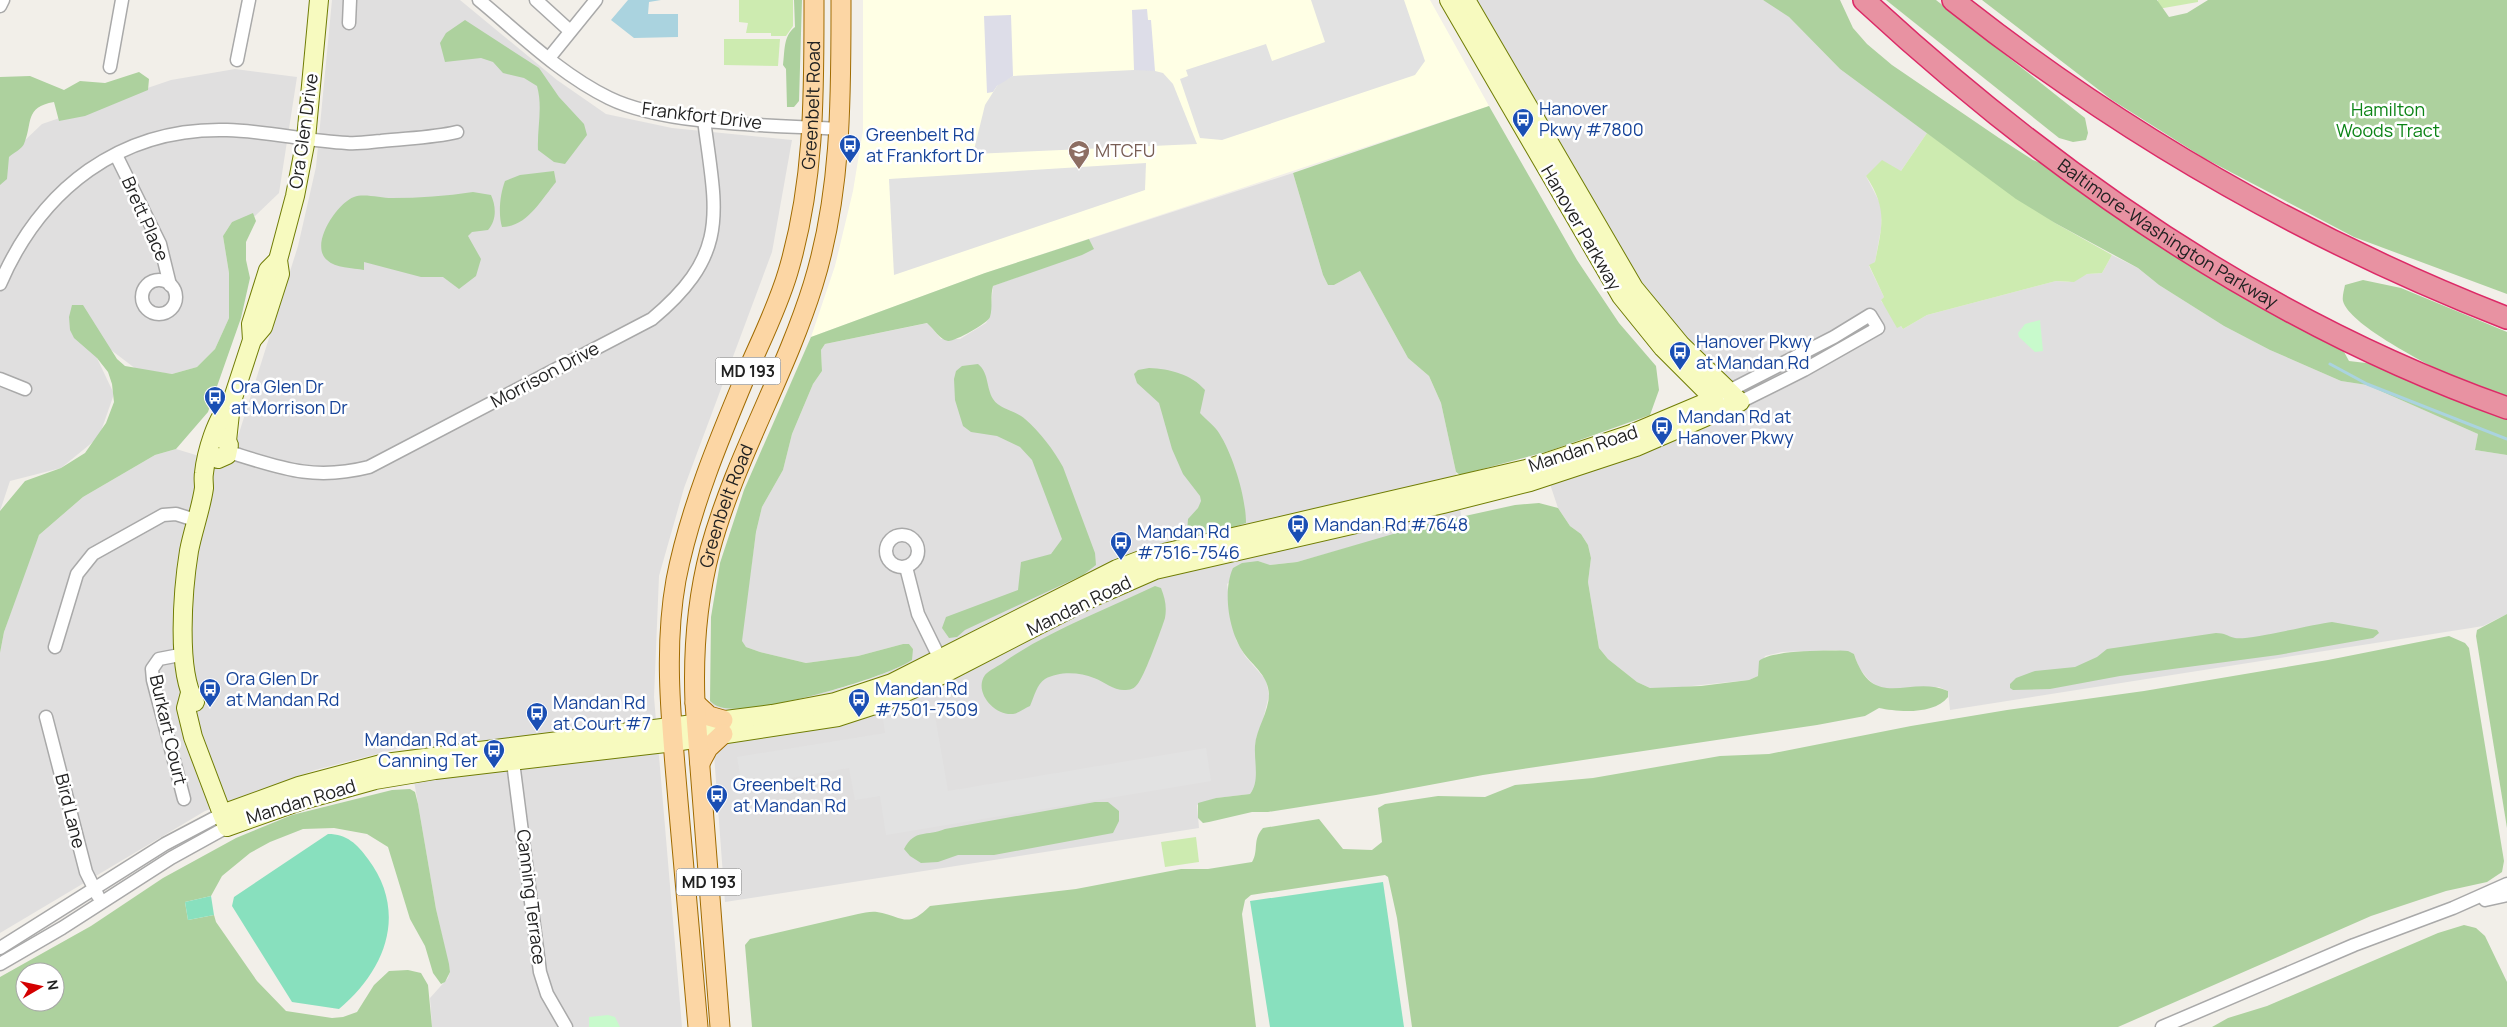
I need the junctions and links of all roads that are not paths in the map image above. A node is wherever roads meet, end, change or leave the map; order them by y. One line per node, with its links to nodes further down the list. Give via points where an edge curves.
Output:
1 (3, 0): 15 (street)
2 (122, 0): 20 (street)
3 (249, 0): 19 (street)
4 (319, 0): 25 (street, Ora Glen Drive)
5 (350, 0): 16 (street)
6 (479, 0): 18 (street, Frankfort Drive)
7 (536, 0): 17 (street)
8 (596, 0): 17 (street)
9 (814, 0): 22 (main road, Greenbelt Road / MD 193)
10 (841, 0): 23 (main road, Greenbelt Road / MD 193)
11 (1449, 0): 32 (street, Hanover Parkway, via 1621,296 1663,348)
12 (1466, 0): 32 (street, Hanover Parkway, via 1634,288)
13 (1864, 0): 33 (highway, Baltimore-Washington Parkway, via 2022,135 2081,179 2207,263 2339,336)
14 (1953, 0): 29 (highway, via 2116,119 2241,195 2376,264)
15 (0, 6)
16 (349, 23)
17 (570, 31): 18 (street)
18 (549, 58): 21 (street, Frankfort Drive, via 588,86 625,104 656,113)
19 (237, 60)
20 (110, 67)
21 (704, 120): 22 (street, Frankfort Drive); 34 (street, Morrison Drive, via 714,219 710,244 691,282 652,319 368,467 319,474 296,471)
22 (814, 127): 23 (street, Frankfort Drive); 44 (main road, Greenbelt Road / MD 193, via 805,196 788,273 705,480 682,555 671,628)
23 (840, 129): 40 (main road, Greenbelt Road / MD 193, via 833,195 813,286 710,549 696,636)
24 (457, 132): 25 (street, via 349,144)
25 (306, 139): 26 (street, via 209,130 161,137); 34 (street, Ora Glen Drive, via 278,260 280,274 263,327 252,340 232,404 224,410)
26 (116, 155): 27 (street, via 77,179 42,212 18,247); 28 (street, Brett Place, via 160,244)
27 (0, 284)
28 (170, 284)
29 (2507, 318)
30 (0, 379): 31 (street)
31 (25, 389)
32 (1727, 401): 32 (street, Mandan Road, via 1804,370 1878,328 1870,315); 39 (street, Mandan Road, via 1518,471 1151,556 1117,569)
33 (2507, 408)
34 (220, 449): 35 (street, Ora Glen Drive)
35 (195, 520): 37 (street, via 176,514 163,515 86,560 77,574); 38 (street, Ora Glen Drive, via 186,574)
36 (906, 567): 39 (street, via 918,614)
37 (55, 647)
38 (185, 654): 47 (street, Burkart Court, via 159,659 152,668); 48 (street, Ora Glen Drive, via 190,693 186,708 191,727 201,762)
39 (944, 667): 42 (street, Mandan Road, via 835,702)
40 (695, 704): 42 (main road); 43 (main road, Greenbelt Road / MD 193)
41 (46, 717): 50 (street, Bird Lane, via 79,850)
42 (723, 727): 43 (street, Mandan Road); 46 (main road)
43 (697, 730): 44 (street, Mandan Road); 46 (main road, Greenbelt Road / MD 193)
44 (673, 734): 45 (street, Mandan Road); 48 (street, Mandan Road, via 385,763 299,786); 57 (main road, Greenbelt Road / MD 193)
45 (513, 762): 48 (street, Mandan Road, via 376,780); 56 (street, Canning Terrace, via 540,972)
46 (700, 763): 58 (main road, Greenbelt Road / MD 193)
47 (184, 800)
48 (229, 818): 50 (street, Mandan Road, via 166,844); 52 (street, Mandan Road)
49 (2507, 884): 53 (street)
50 (95, 889): 52 (street, Bird Lane); 54 (street, Mandan Road)
51 (2507, 895): 53 (street)
52 (101, 902): 55 (street, Mandan Road)
53 (2453, 908): 59 (street, via 2354,945)
54 (0, 948)
55 (0, 964)
56 (566, 1027)
57 (698, 1027)
58 (720, 1027)
59 (2162, 1027)

